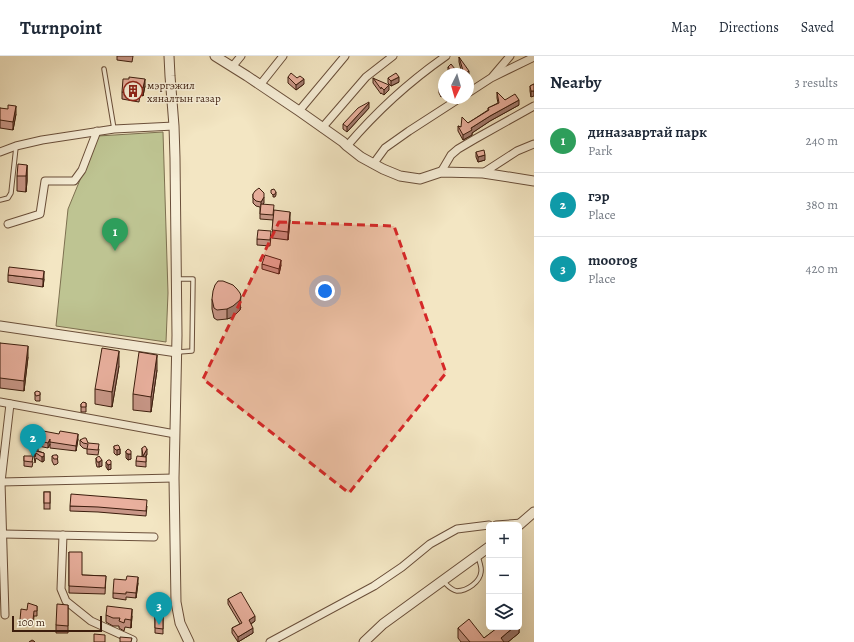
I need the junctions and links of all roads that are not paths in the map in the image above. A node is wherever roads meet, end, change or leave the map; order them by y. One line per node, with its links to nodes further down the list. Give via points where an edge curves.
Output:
1 (169, 56): 18 (street)
2 (215, 56): 10 (street)
3 (241, 56): 10 (street)
4 (283, 56): 13 (street)
5 (345, 56): 17 (street)
6 (393, 56): 19 (street, via 366,77)
7 (446, 56): 24 (street, via 396,96)
8 (510, 56): 12 (street)
9 (534, 57): 12 (street)
10 (232, 67): 13 (street)
11 (104, 69): 20 (lane)
12 (491, 78): 14 (street)
13 (260, 85): 17 (street)
14 (474, 89)
15 (451, 104): 26 (street, via 385,148)
16 (534, 106): 27 (street, via 458,149 451,155)
17 (299, 111): 19 (street)
18 (174, 126): 20 (street); 32 (street)
19 (322, 128): 24 (street)
20 (114, 129): 21 (street)
21 (97, 131): 23 (street); 31 (street, via 82,170 74,181 45,181 40,214)
22 (534, 144): 28 (street, via 517,151)
23 (16, 146): 25 (street); 30 (lane, via 11,193 8,198)
24 (347, 146): 26 (street)
25 (0, 152)
26 (374, 163): 27 (street, via 400,176 420,179)
27 (441, 172): 28 (street)
28 (483, 173): 29 (street)
29 (533, 180)
30 (0, 200)
31 (8, 224)
32 (176, 279): 34 (street); 34 (lane, via 193,279 192,351)
33 (0, 326): 34 (street)
34 (177, 352): 37 (street)
35 (0, 402): 36 (street)
36 (10, 404): 37 (street); 39 (street)
37 (175, 434): 38 (street)
38 (174, 478): 39 (street); 52 (street, via 176,602 180,623)
39 (1, 482): 40 (street)
40 (1, 507): 44 (street)
41 (534, 512): 42 (street)
42 (522, 523)
43 (486, 525): 53 (street, via 457,529 430,544 374,586)
44 (3, 534): 45 (street); 50 (street)
45 (63, 535): 46 (street); 51 (street, via 61,589 66,601 91,621)
46 (154, 537)
47 (486, 550): 48 (street)
48 (478, 556): 49 (street); 49 (lane, via 481,574 477,582 457,591)
49 (443, 581): 54 (street, via 383,624)
50 (5, 615)
51 (133, 640)
52 (189, 642)
53 (270, 642)
54 (364, 642)

